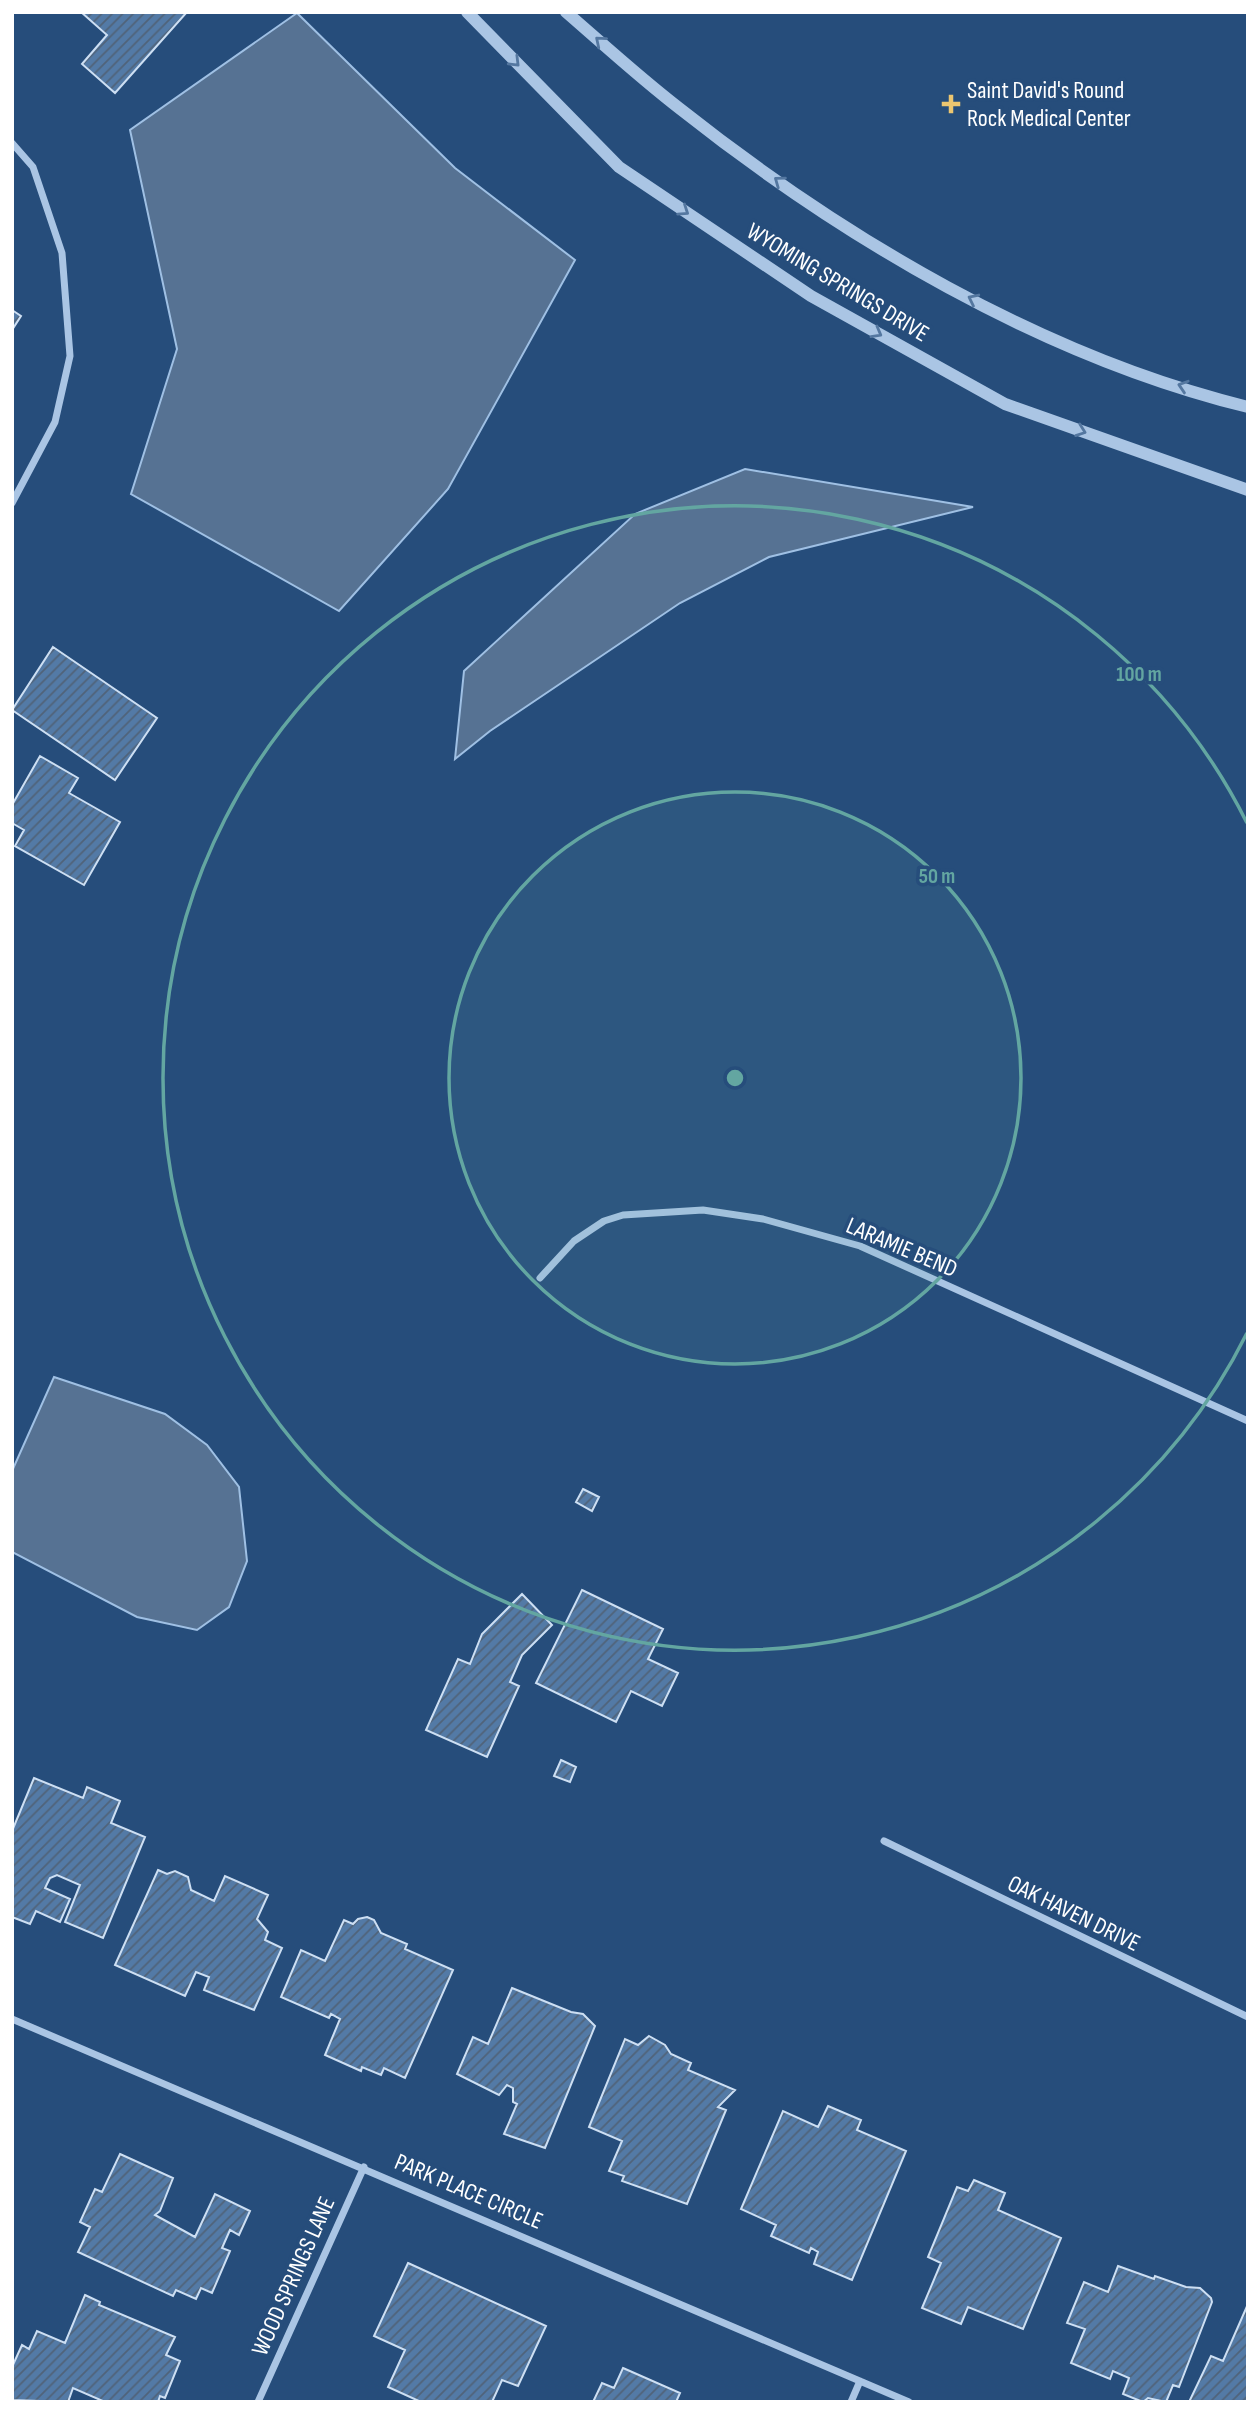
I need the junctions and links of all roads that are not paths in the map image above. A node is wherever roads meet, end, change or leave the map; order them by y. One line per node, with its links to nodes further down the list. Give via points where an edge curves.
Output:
1 (467, 12): 5 (street, WYOMING SPRINGS DRIVE, one-way to 5, via 619,167 811,296 1005,404)
2 (566, 12): 4 (street, one-way to 2, via 1090,356 950,287 826,215 679,109)
3 (12, 143): 6 (street, via 33,167 62,253 70,356 55,422)
4 (1248, 407)
5 (1248, 490)
6 (12, 503)
7 (540, 1278): 8 (street, LARAMIE BEND, via 574,1241 604,1221 623,1215 704,1210 764,1219 860,1246)
8 (1248, 1421)
9 (884, 1841): 10 (street, OAK HAVEN DRIVE)
10 (1248, 2017)
11 (12, 2019): 12 (street, PARK PLACE CIRCLE)
12 (364, 2167): 13 (street, PARK PLACE CIRCLE); 14 (street, WOOD SPRINGS LANE)
13 (860, 2381): 15 (street); 16 (street, PARK PLACE CIRCLE)
14 (258, 2402)
15 (851, 2402)
16 (909, 2402)

